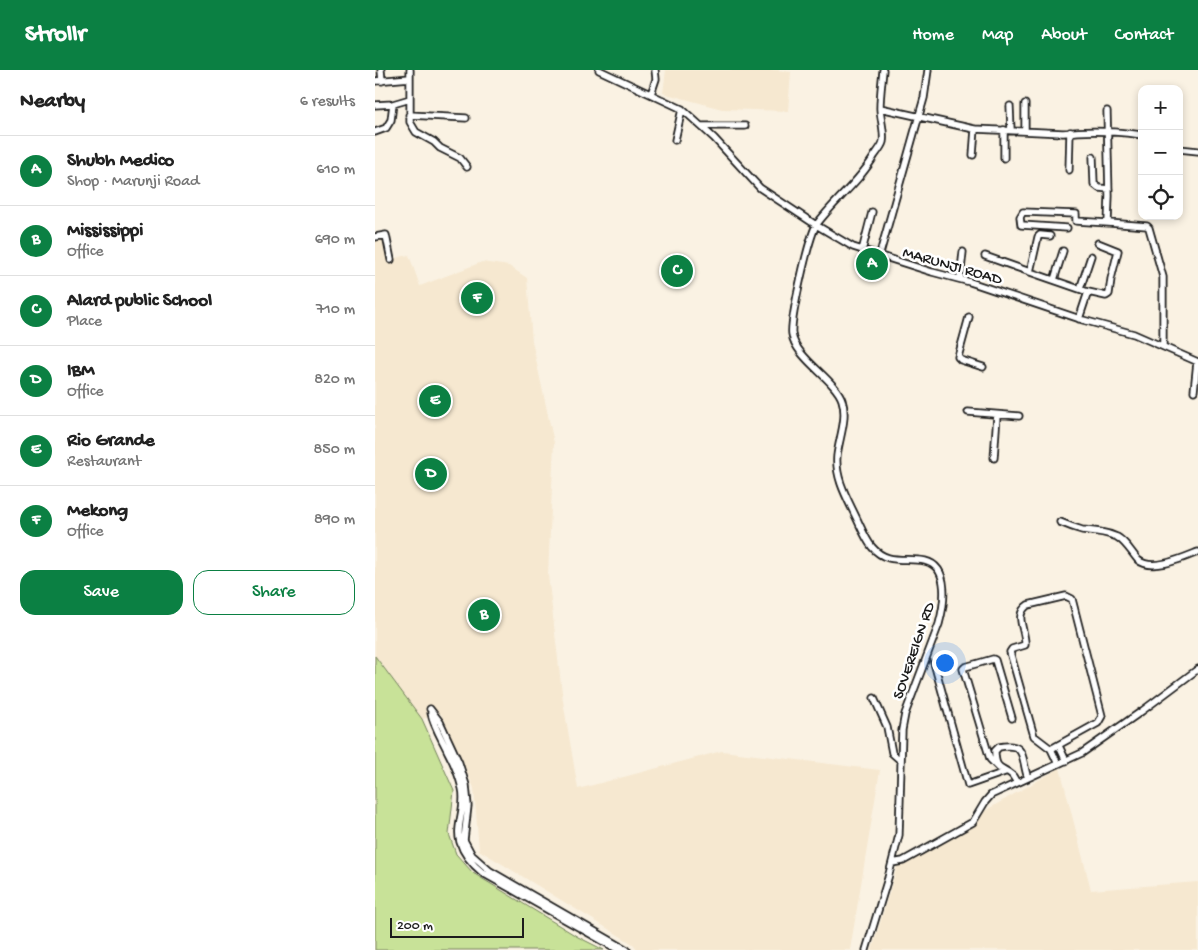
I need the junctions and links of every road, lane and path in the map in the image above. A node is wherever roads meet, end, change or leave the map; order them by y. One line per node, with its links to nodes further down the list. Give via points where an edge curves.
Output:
1 (381, 70): 9 (street)
2 (411, 70): 7 (street)
3 (599, 70): 10 (street, MARUNJI ROAD)
4 (655, 70): 10 (street)
5 (883, 70): 16 (street)
6 (928, 70): 20 (street)
7 (410, 78): 9 (street); 11 (street)
8 (375, 81): 9 (street)
9 (383, 81)
10 (651, 94): 17 (street, MARUNJI ROAD)
11 (410, 99): 12 (street); 19 (street)
12 (393, 104): 14 (street); 27 (street, via 391,120 386,128)
13 (1025, 104): 26 (street)
14 (375, 105)
15 (1010, 106): 25 (street)
16 (880, 108): 20 (street); 42 (street, via 883,142 868,168)
17 (682, 109): 22 (street, MARUNJI ROAD); 31 (street)
18 (1107, 111): 29 (street)
19 (409, 115): 21 (street); 37 (street, via 416,132 460,158)
20 (918, 116): 24 (street); 52 (street)
21 (466, 118)
22 (701, 126): 23 (street); 42 (street, MARUNJI ROAD, via 760,188)
23 (745, 126)
24 (975, 129): 25 (street); 34 (street)
25 (1007, 130): 26 (street); 36 (street)
26 (1025, 131): 28 (street)
27 (375, 132)
28 (1070, 132): 29 (street); 38 (street)
29 (1108, 132): 30 (street); 39 (street)
30 (1138, 135)
31 (675, 140)
32 (1183, 150): 33 (street)
33 (1198, 152)
34 (973, 155)
35 (1093, 157): 39 (street, via 1094,184)
36 (1004, 158)
37 (467, 166)
38 (1069, 170)
39 (1109, 189): 41 (street)
40 (872, 212): 47 (street)
41 (1108, 223): 43 (street, via 1076,220 1076,214 1023,212 1020,217 1021,225); 61 (street, via 1149,228 1163,277)
42 (816, 225): 47 (street, MARUNJI ROAD); 79 (street, SOVEREIGN RD, via 808,245 792,335 843,401 837,458 841,485 871,546 881,557 925,561 935,566 945,593 939,624 905,714)
43 (1067, 228)
44 (1050, 236): 54 (street, via 1038,237)
45 (375, 237): 53 (street, via 386,236)
46 (1098, 243): 58 (street, via 1118,251 1118,254 1108,296)
47 (862, 251): 52 (street, MARUNJI ROAD)
48 (1063, 251): 56 (street)
49 (963, 252): 55 (street)
50 (985, 256): 54 (street)
51 (1091, 256): 57 (street)
52 (879, 257): 55 (street, MARUNJI ROAD)
53 (391, 260)
54 (1030, 272): 56 (street)
55 (960, 279): 60 (street, MARUNJI ROAD)
56 (1055, 280): 57 (street)
57 (1080, 289): 58 (street)
58 (1088, 292): 60 (street)
59 (969, 317): 63 (street, via 958,357)
60 (1079, 319): 61 (street, MARUNJI ROAD, via 1134,334)
61 (1163, 346): 62 (street, MARUNJI ROAD)
62 (1197, 362): 64 (street)
63 (983, 367)
64 (1194, 391)
65 (968, 412): 66 (street)
66 (997, 414): 67 (street); 68 (street)
67 (1019, 416)
68 (994, 458)
69 (1060, 522): 70 (street, via 1119,538 1139,561 1147,564 1160,564)
70 (1198, 552)
71 (934, 663): 83 (street, via 968,785)
72 (1198, 669): 80 (street)
73 (874, 698): 79 (street, via 887,727 892,753)
74 (431, 711): 76 (street, via 433,722)
75 (1012, 718): 82 (street, via 995,660 965,667 990,759)
76 (448, 746): 87 (street, via 463,794 459,841 465,855 483,873); 88 (street, via 467,785 463,835 472,855 490,872)
77 (1059, 746): 78 (street); 78 (street, via 1097,723 1102,716 1072,599 1065,596 1023,608 1020,617 1025,645 1010,652 1034,736); 80 (street)
78 (1051, 749): 81 (street)
79 (901, 761): 86 (street, SOVEREIGN RD, via 899,835)
80 (1066, 761): 81 (street)
81 (1058, 764): 84 (street)
82 (999, 768): 83 (street); 84 (street, via 995,752 999,747 1009,746 1019,750 1025,758)
83 (1005, 772): 85 (street, via 1011,774)
84 (1028, 778): 85 (street)
85 (1017, 783): 86 (street, via 991,795 973,822)
86 (892, 863): 89 (street, SOVEREIGN RD)
87 (619, 950)
88 (627, 950)
89 (866, 950)

